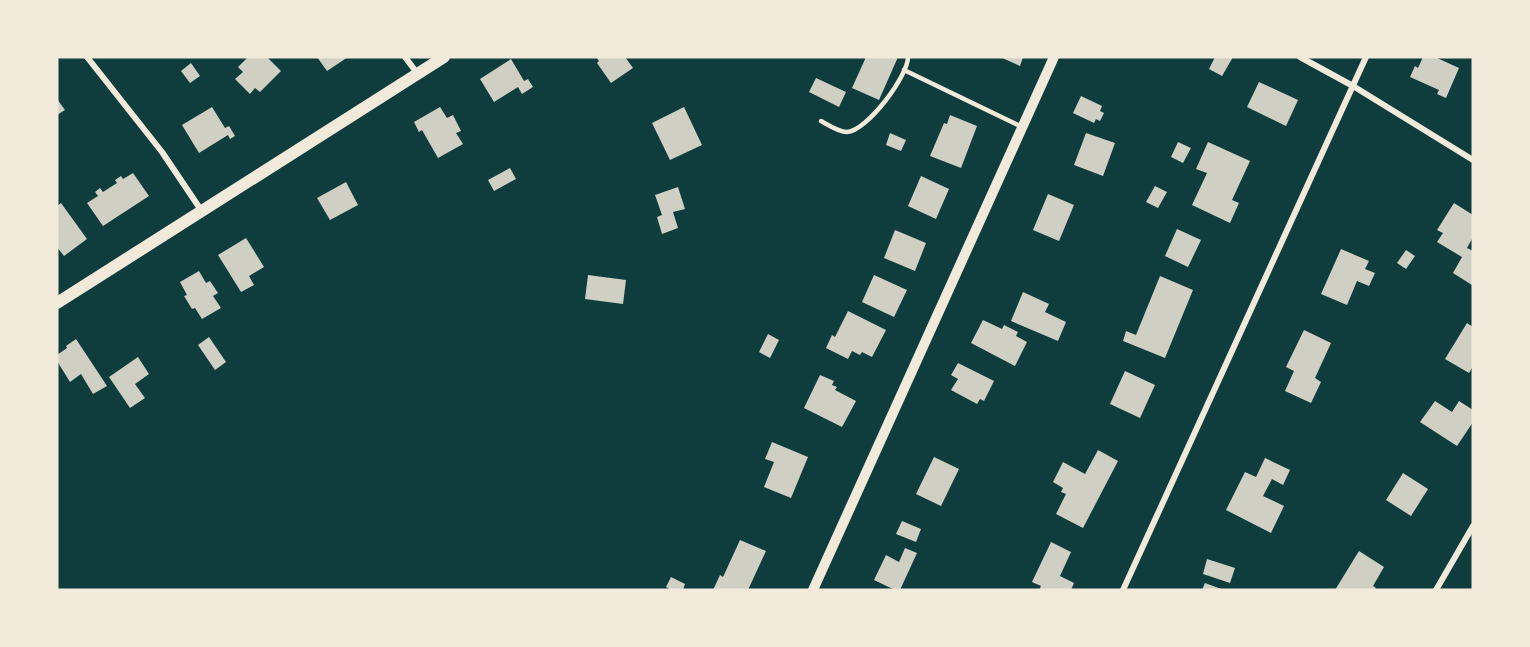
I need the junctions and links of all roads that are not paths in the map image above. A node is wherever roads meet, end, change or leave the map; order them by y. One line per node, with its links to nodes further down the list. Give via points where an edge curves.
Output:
1 (87, 57): 14 (street, via 162,152)
2 (405, 57): 9 (street)
3 (444, 57): 9 (main road)
4 (908, 57): 8 (lane)
5 (1054, 57): 12 (street)
6 (1300, 57): 10 (street)
7 (1366, 57): 10 (street)
8 (904, 70): 11 (lane, via 866,124 845,132); 12 (lane)
9 (417, 73): 14 (main road)
10 (1353, 86): 13 (street); 18 (street)
11 (821, 121)
12 (1022, 127): 17 (street)
13 (1473, 160)
14 (201, 210): 15 (main road)
15 (57, 303)
16 (1473, 526): 19 (street)
17 (813, 590)
18 (1123, 590)
19 (1436, 590)

